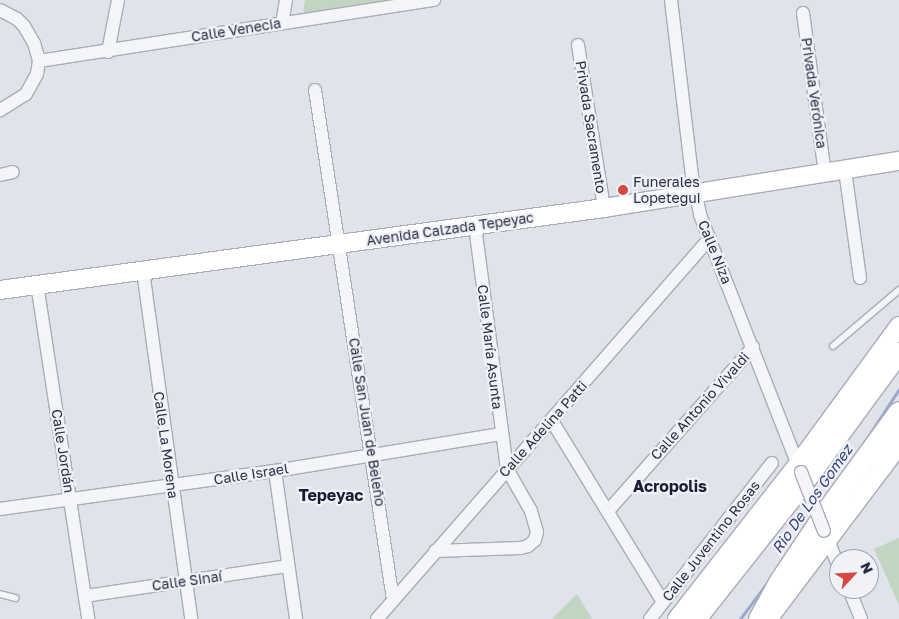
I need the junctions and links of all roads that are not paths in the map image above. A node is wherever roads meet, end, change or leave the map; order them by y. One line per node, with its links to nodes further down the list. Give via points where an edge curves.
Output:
1 (118, 0): 9 (street)
2 (286, 0): 7 (street)
3 (434, 0): 7 (street, Calle Venecia)
4 (672, 0): 18 (street, Calle Niza)
5 (0, 10): 10 (street, via 24,26)
6 (803, 13): 16 (street, Privada Verónica)
7 (282, 22): 9 (street, Calle Venecia)
8 (578, 45): 19 (street, Privada Sacramento)
9 (108, 52): 10 (street, Calle Venecia)
10 (39, 61): 12 (street, via 37,74 26,94)
11 (315, 90): 22 (street, Calle San Juan de Beleño)
12 (0, 110)
13 (899, 161): 14 (street, Avenida Calzada Tepeyac)
14 (846, 170): 16 (street, Avenida Calzada Tepeyac); 24 (street)
15 (13, 172): 17 (street)
16 (825, 173): 18 (street, Avenida Calzada Tepeyac)
17 (0, 175)
18 (695, 195): 19 (street, Avenida Calzada Tepeyac); 21 (street, Calle Niza)
19 (604, 208): 20 (street, Avenida Calzada Tepeyac)
20 (475, 226): 22 (street, Avenida Calzada Tepeyac); 35 (street, Calle María Asunta)
21 (710, 238): 30 (street, Calle Niza); 33 (street, Calle Adelina Patti)
22 (340, 244): 23 (street, Avenida Calzada Tepeyac); 37 (street, Calle San Juan de Beleño)
23 (143, 271): 25 (street, Avenida Calzada Tepeyac); 43 (street, Calle La Morena)
24 (860, 278)
25 (37, 284): 26 (street, Avenida Calzada Tepeyac); 44 (street, Calle Jordán)
26 (0, 290)
27 (899, 290): 29 (lane)
28 (899, 326): 40 (street, Calle Juventino Rosas)
29 (833, 346)
30 (753, 347): 40 (street, Calle Niza); 46 (street, Calle Antonio Vivaldi)
31 (899, 353): 64 (main road, via 802,485)
32 (899, 412): 65 (main road, via 780,581)
33 (552, 420): 41 (street, Calle Adelina Patti); 46 (street)
34 (899, 425): 39 (main road, via 885,449)
35 (502, 434): 37 (street, Calle Israel); 41 (street, Calle María Asunta)
36 (899, 445): 39 (street)
37 (372, 455): 42 (street, Calle Israel); 56 (street, Calle San Juan de Beleño)
38 (772, 462): 57 (street, Calle Juventino Rosas)
39 (882, 467): 47 (street)
40 (799, 468): 47 (street, Calle Niza, bridge); 63 (street, Calle Juventino Rosas)
41 (507, 469): 49 (street, Calle Adelina Patti); 49 (street, via 531,511 537,532 535,540 520,548)
42 (274, 471): 43 (street, Calle Israel); 50 (street)
43 (172, 486): 44 (street, Calle Israel); 51 (street, Calle La Morena)
44 (71, 499): 45 (street, Calle Israel); 53 (street, Calle Jordán)
45 (0, 509)
46 (608, 511): 57 (street)
47 (826, 535): 48 (street, Calle Niza); 66 (street)
48 (832, 549)
49 (435, 551): 56 (street, Calle Adelina Patti)
50 (288, 566): 51 (street, Calle Sinaí); 60 (street)
51 (186, 582): 53 (street, Calle Sinaí); 59 (street, Calle La Morena)
52 (0, 594): 54 (lane)
53 (85, 596): 58 (street, Calle Jordán)
54 (15, 598)
55 (853, 599): 67 (street)
56 (394, 600): 61 (street, Calle Adelina Patti)
57 (663, 602): 62 (street, Calle Juventino Rosas)
58 (88, 619)
59 (191, 619)
60 (296, 619)
61 (377, 619)
62 (650, 619)
63 (677, 619)
64 (696, 619)
65 (759, 619)
66 (768, 619)
67 (862, 619)

